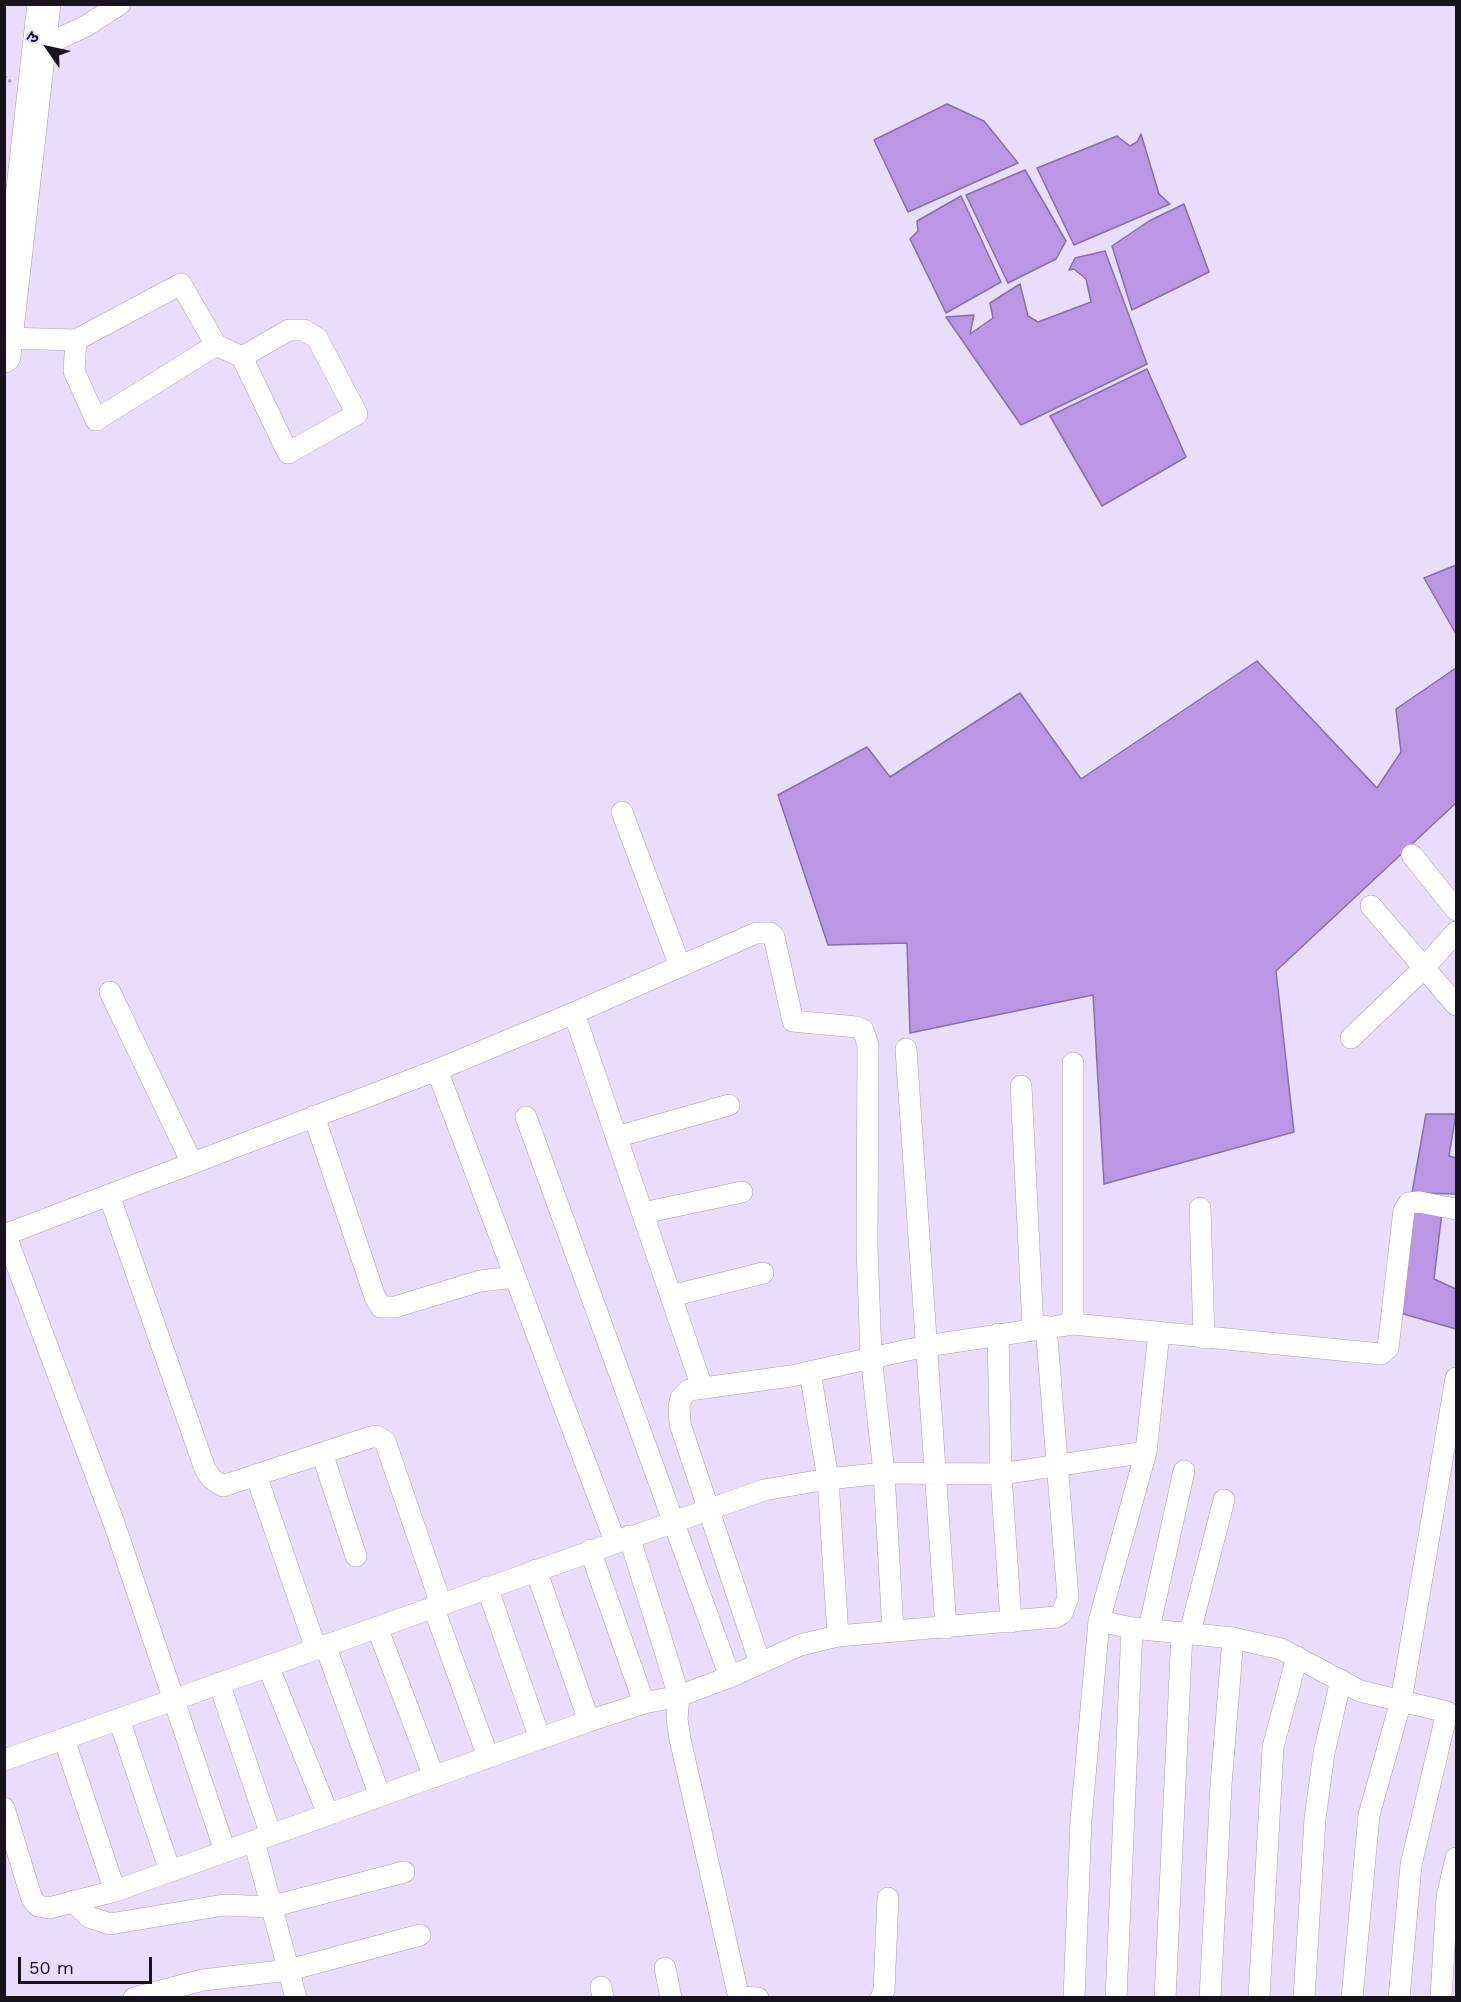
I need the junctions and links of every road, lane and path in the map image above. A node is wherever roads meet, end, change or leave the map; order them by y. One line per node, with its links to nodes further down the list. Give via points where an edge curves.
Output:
1 (44, 4): 3 (highway)
2 (120, 4): 3 (street, via 86,26)
3 (39, 48): 4 (highway)
4 (9, 284): 7 (highway)
5 (76, 340): 6 (street, via 181,284); 6 (street, via 74,371 96,420); 7 (street)
6 (216, 345): 8 (street)
7 (5, 347)
8 (242, 357): 8 (street, via 289,330 304,330 317,338 357,414 288,453)
9 (622, 812): 14 (street)
10 (1412, 855): 12 (street)
11 (1371, 906): 15 (street)
12 (1456, 910)
13 (1456, 932): 15 (street)
14 (680, 966): 18 (street); 44 (street, via 756,933 770,933 793,1021 856,1026 866,1036)
15 (1423, 969): 17 (street); 19 (street)
16 (110, 992): 28 (street)
17 (1456, 1005)
18 (574, 1013): 22 (street); 27 (street)
19 (1351, 1038)
20 (906, 1049): 43 (street)
21 (1073, 1063): 38 (street)
22 (437, 1070): 25 (street); 36 (street)
23 (1021, 1086): 39 (street)
24 (729, 1105): 27 (street)
25 (314, 1116): 28 (street); 36 (street, via 381,1306 395,1307 480,1281)
26 (526, 1117): 59 (street)
27 (616, 1137): 33 (street)
28 (192, 1163): 30 (street)
29 (742, 1192): 33 (street)
30 (110, 1195): 34 (street); 55 (street, via 205,1469 223,1486)
31 (1200, 1208): 42 (street)
32 (1456, 1209): 42 (street, via 1419,1202 1409,1203 1404,1210 1388,1348 1381,1354)
33 (643, 1213): 37 (street)
34 (5, 1235): 83 (street, via 114,1523)
35 (763, 1273): 37 (street)
36 (515, 1277): 60 (street)
37 (671, 1296): 47 (street)
38 (1073, 1324): 39 (street); 40 (street)
39 (1040, 1327): 41 (street); 50 (street)
40 (1159, 1333): 42 (street); 48 (street)
41 (998, 1334): 43 (street); 54 (street)
42 (1204, 1338)
43 (926, 1346): 44 (street); 52 (street)
44 (872, 1356): 45 (street); 53 (street)
45 (810, 1372): 47 (street); 56 (street)
46 (1456, 1378): 84 (street)
47 (702, 1387): 58 (street, via 689,1390 679,1406 680,1424)
48 (1146, 1452): 50 (street); 66 (street)
49 (322, 1453): 55 (street); 62 (street); 65 (street, via 376,1436 385,1441)
50 (1059, 1465): 54 (street); 67 (street, via 1066,1605 1056,1617)
51 (1184, 1471): 70 (street)
52 (937, 1472): 53 (street); 54 (street); 69 (street)
53 (884, 1473): 56 (street); 71 (street)
54 (1001, 1474): 67 (street)
55 (256, 1475): 75 (street)
56 (828, 1479): 58 (street, via 764,1490); 73 (street)
57 (1224, 1500): 72 (street)
58 (708, 1508): 59 (street); 77 (street)
59 (673, 1520): 60 (street); 79 (street)
60 (622, 1539): 61 (street); 82 (street)
61 (590, 1550): 63 (street); 85 (street)
62 (356, 1556)
63 (536, 1569): 64 (street); 87 (street)
64 (487, 1587): 65 (street); 89 (street)
65 (437, 1605): 68 (street); 90 (street)
66 (1099, 1621): 70 (street); 113 (street, via 1081,1820)
67 (1011, 1622): 69 (street)
68 (377, 1627): 75 (street); 92 (street)
69 (945, 1628): 71 (street)
70 (1140, 1628): 72 (street); 114 (street)
71 (893, 1631): 73 (street)
72 (1186, 1632): 74 (street); 115 (street)
73 (838, 1636): 77 (street)
74 (1233, 1638): 76 (street, via 1281,1649); 116 (street)
75 (320, 1647): 78 (street); 93 (street)
76 (1297, 1657): 80 (street); 117 (street, via 1273,1747)
77 (760, 1663): 79 (street)
78 (268, 1666): 81 (street); 95 (street)
79 (730, 1677): 82 (street)
80 (1341, 1680): 84 (street, via 1360,1691); 118 (street, via 1324,1753 1315,1819)
81 (219, 1683): 83 (street); 96 (street)
82 (679, 1696): 85 (street); 108 (street, via 680,1739)
83 (174, 1700): 86 (street); 97 (street)
84 (1401, 1701): 119 (street, via 1369,1815); 120 (street, via 1442,1709 1447,1715 1411,1865)
85 (644, 1703): 87 (street)
86 (118, 1719): 88 (street); 99 (street)
87 (589, 1721): 89 (street)
88 (64, 1739): 91 (street); 101 (street)
89 (540, 1739): 90 (street)
90 (488, 1757): 92 (street)
91 (4, 1760)
92 (434, 1777): 93 (street)
93 (380, 1796): 95 (street)
94 (4, 1808): 103 (street, via 35,1904 49,1908)
95 (328, 1814): 96 (street)
96 (263, 1838): 97 (street); 104 (street)
97 (225, 1851): 99 (street)
98 (1456, 1857): 121 (street, via 1447,1897)
99 (170, 1871): 101 (street)
100 (404, 1872): 104 (street)
101 (115, 1891): 103 (street)
102 (888, 1898): 112 (street)
103 (73, 1901): 104 (street, via 89,1917 110,1924 224,1905)
104 (270, 1907): 107 (street)
105 (420, 1935): 107 (street)
106 (665, 1968): 111 (street)
107 (289, 1970): 109 (street, via 203,1980); 110 (street)
108 (745, 1997)
109 (134, 1998)
110 (296, 1998)
111 (671, 1998)
112 (881, 1998)
113 (1074, 1998)
114 (1116, 1998)
115 (1165, 1998)
116 (1210, 1998)
117 (1259, 1998)
118 (1304, 1998)
119 (1352, 1998)
120 (1399, 1998)
121 (1441, 1998)

